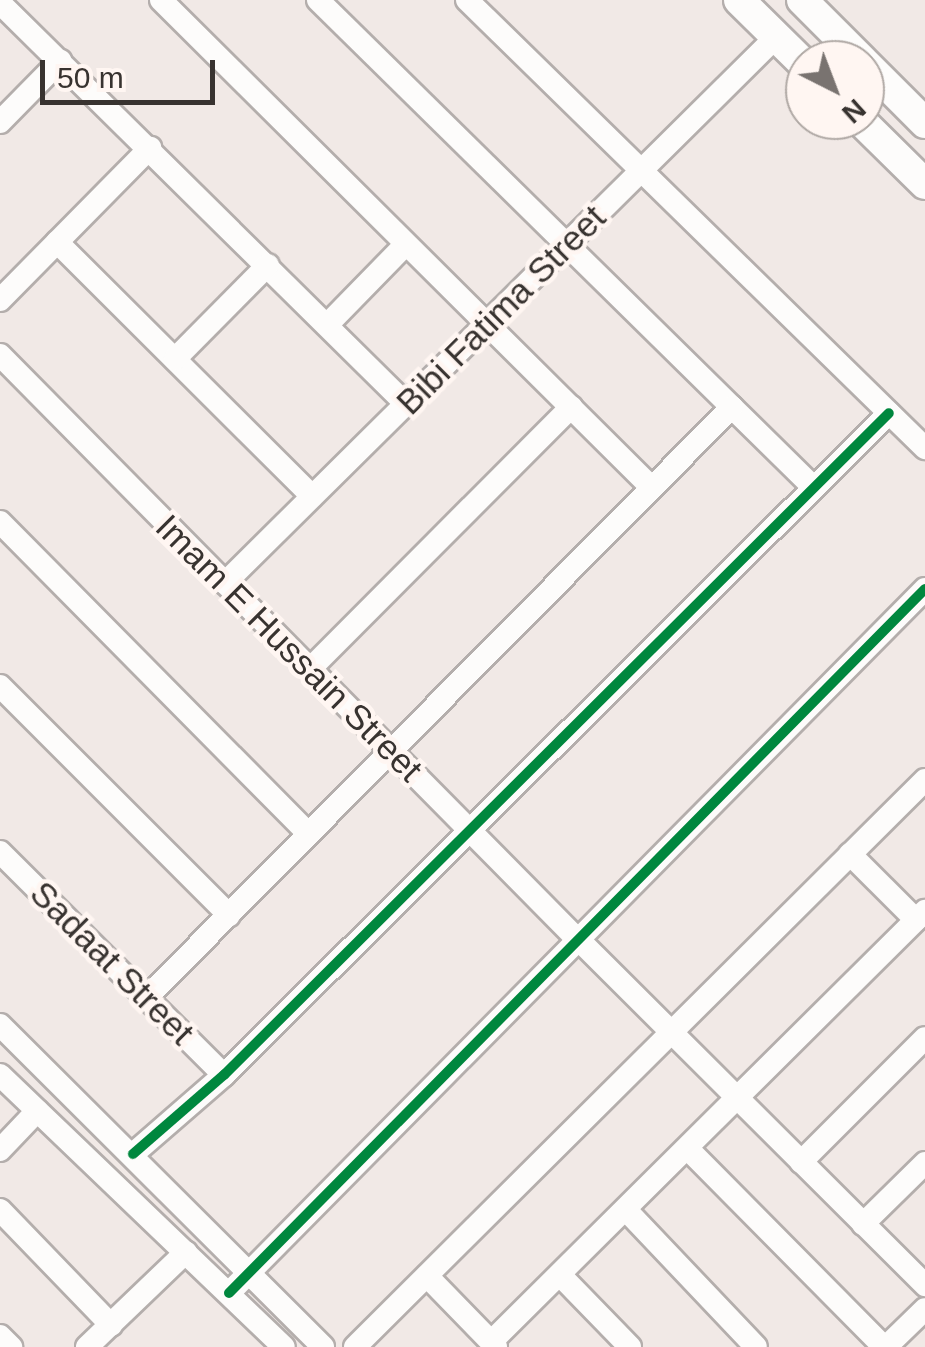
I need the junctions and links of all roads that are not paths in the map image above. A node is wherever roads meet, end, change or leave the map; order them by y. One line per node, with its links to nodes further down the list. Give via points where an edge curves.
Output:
1 (161, 0): 20 (street)
2 (318, 0): 19 (street)
3 (467, 0): 16 (street)
4 (739, 0): 7 (main road)
5 (802, 0): 8 (main road)
6 (0, 3): 10 (street)
7 (776, 37): 9 (main road); 16 (street, Bibi Fatima Street)
8 (841, 40)
9 (785, 46)
10 (60, 62): 12 (street); 15 (street)
11 (885, 84): 13 (main road)
12 (0, 122)
13 (925, 123)
14 (880, 140): 17 (main road)
15 (150, 148): 18 (street); 21 (street)
16 (642, 170): 19 (street, Bibi Fatima Street); 30 (street)
17 (925, 184)
18 (57, 242): 22 (street); 26 (street)
19 (568, 244): 23 (street, Bibi Fatima Street); 29 (street)
20 (402, 247): 23 (street); 24 (street)
21 (268, 265): 24 (street); 26 (street)
22 (0, 300)
23 (487, 324): 27 (street, Bibi Fatima Street); 28 (street)
24 (327, 325): 27 (street)
25 (0, 355): 36 (street, Imam E Hussain Street)
26 (174, 359): 34 (street)
27 (406, 404): 34 (street, Bibi Fatima Street)
28 (571, 407): 33 (street); 38 (street)
29 (732, 407): 32 (street); 33 (street)
30 (889, 413): 31 (street); 32 (street)
31 (925, 448)
32 (813, 487): 42 (street)
33 (652, 488): 40 (street)
34 (312, 496): 36 (street, Bibi Fatima Street)
35 (0, 522): 43 (street)
36 (225, 583): 38 (street, Imam E Hussain Street)
37 (925, 589): 48 (street)
38 (310, 669): 40 (street, Imam E Hussain Street)
39 (0, 686): 46 (street)
40 (389, 750): 42 (street, Imam E Hussain Street); 43 (street)
41 (925, 780): 45 (street)
42 (471, 831): 48 (street, Imam E Hussain Street); 54 (street)
43 (309, 834): 46 (street)
44 (0, 852): 49 (street, Sadaat Street)
45 (850, 854): 47 (street); 51 (street)
46 (229, 915): 49 (street)
47 (920, 915): 55 (street)
48 (579, 940): 51 (street, Imam E Hussain Street); 66 (street)
49 (146, 998): 54 (street, Sadaat Street)
50 (0, 1025): 59 (street)
51 (673, 1034): 55 (street, Imam E Hussain Street); 67 (street)
52 (925, 1038): 60 (street)
53 (0, 1075): 56 (street)
54 (224, 1075): 59 (street)
55 (738, 1098): 57 (street); 60 (street, Imam E Hussain Street)
56 (37, 1110): 58 (street); 65 (street)
57 (688, 1148): 63 (street); 81 (street)
58 (0, 1150)
59 (133, 1154): 66 (street)
60 (801, 1162): 64 (street, Imam E Hussain Street)
61 (925, 1164): 64 (street)
62 (0, 1210): 73 (street)
63 (626, 1211): 68 (street); 80 (street)
64 (863, 1224): 69 (street, Imam E Hussain Street)
65 (186, 1252): 70 (street); 73 (street)
66 (250, 1272): 70 (street); 77 (street)
67 (427, 1276): 74 (street); 78 (street)
68 (561, 1276): 74 (street); 79 (street)
69 (925, 1285)
70 (229, 1293): 76 (street)
71 (925, 1309): 81 (street)
72 (0, 1336): 75 (street)
73 (99, 1339)
74 (494, 1344)
75 (11, 1347)
76 (284, 1347)
77 (323, 1347)
78 (355, 1347)
79 (630, 1347)
80 (756, 1347)
81 (885, 1347)

